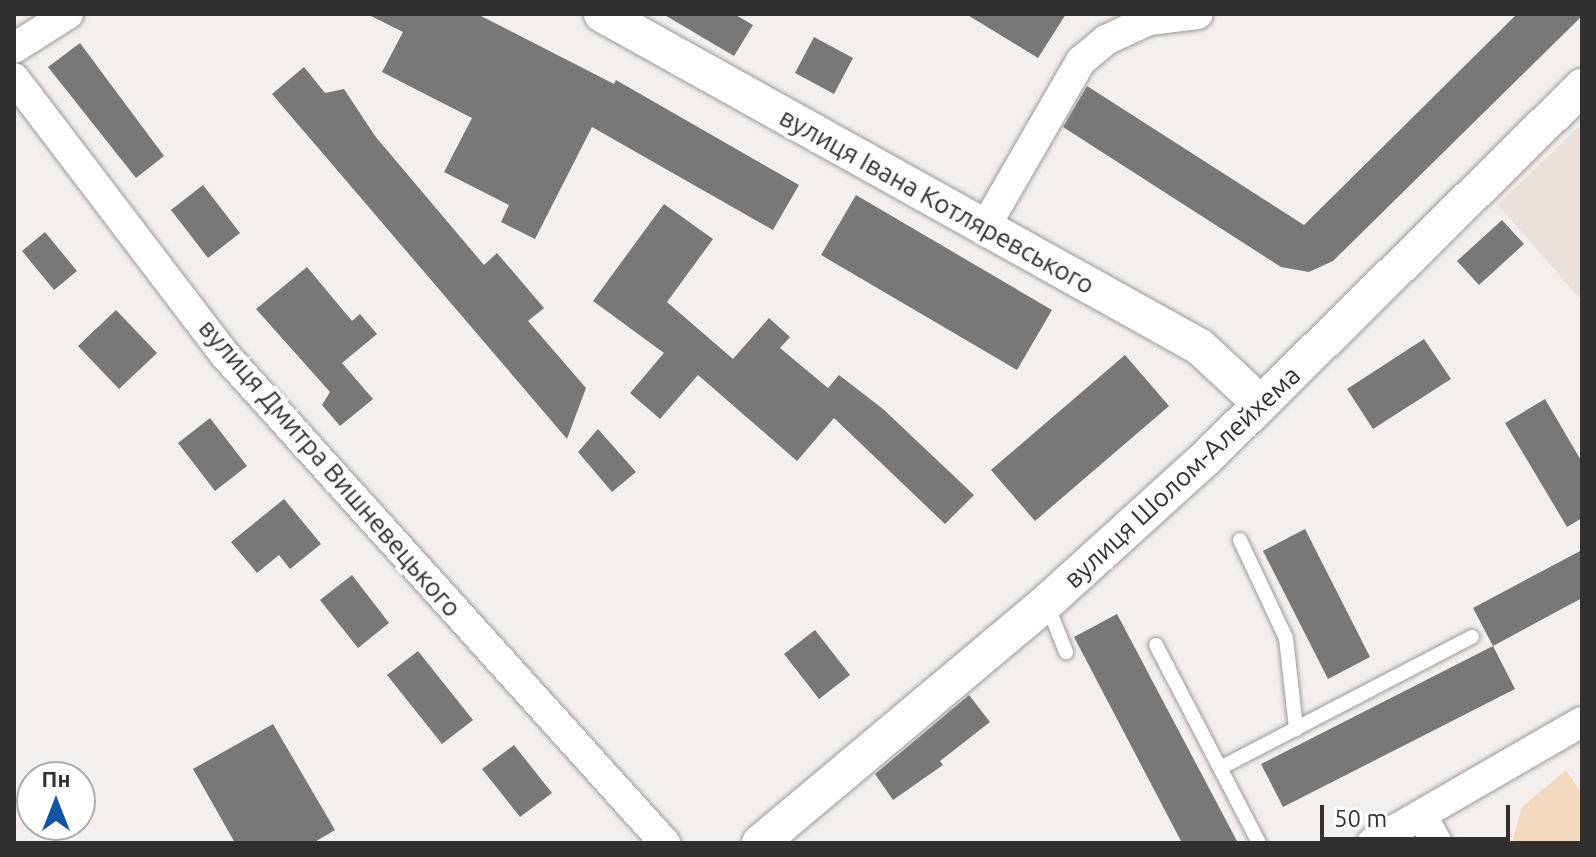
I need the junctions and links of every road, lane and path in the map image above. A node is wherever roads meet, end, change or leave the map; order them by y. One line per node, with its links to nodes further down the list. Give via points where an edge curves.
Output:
1 (68, 14): 5 (street)
2 (602, 14): 8 (street, вулиця Івана Котляревського)
3 (1198, 14): 4 (street)
4 (1143, 17): 8 (street, via 1081,61)
5 (14, 48)
6 (14, 78): 19 (street, вулиця Дмитра Вишневецького, via 226,356)
7 (1582, 87): 9 (street, вулиця Шолом-Алейхема)
8 (985, 227): 9 (street, вулиця Івана Котляревського, via 1200,347)
9 (1260, 403): 11 (street, вулиця Шолом-Алейхема)
10 (1240, 540): 16 (lane, via 1286,638)
11 (1046, 603): 14 (lane); 20 (street, вулиця Шолом-Алейхема)
12 (1472, 637): 16 (lane)
13 (1156, 645): 17 (lane)
14 (1066, 652)
15 (1582, 722): 18 (street)
16 (1296, 729): 17 (lane)
17 (1220, 768): 21 (lane)
18 (1422, 816): 22 (street); 23 (street)
19 (665, 843)
20 (760, 843)
21 (1259, 843)
22 (1372, 843)
23 (1437, 843)

